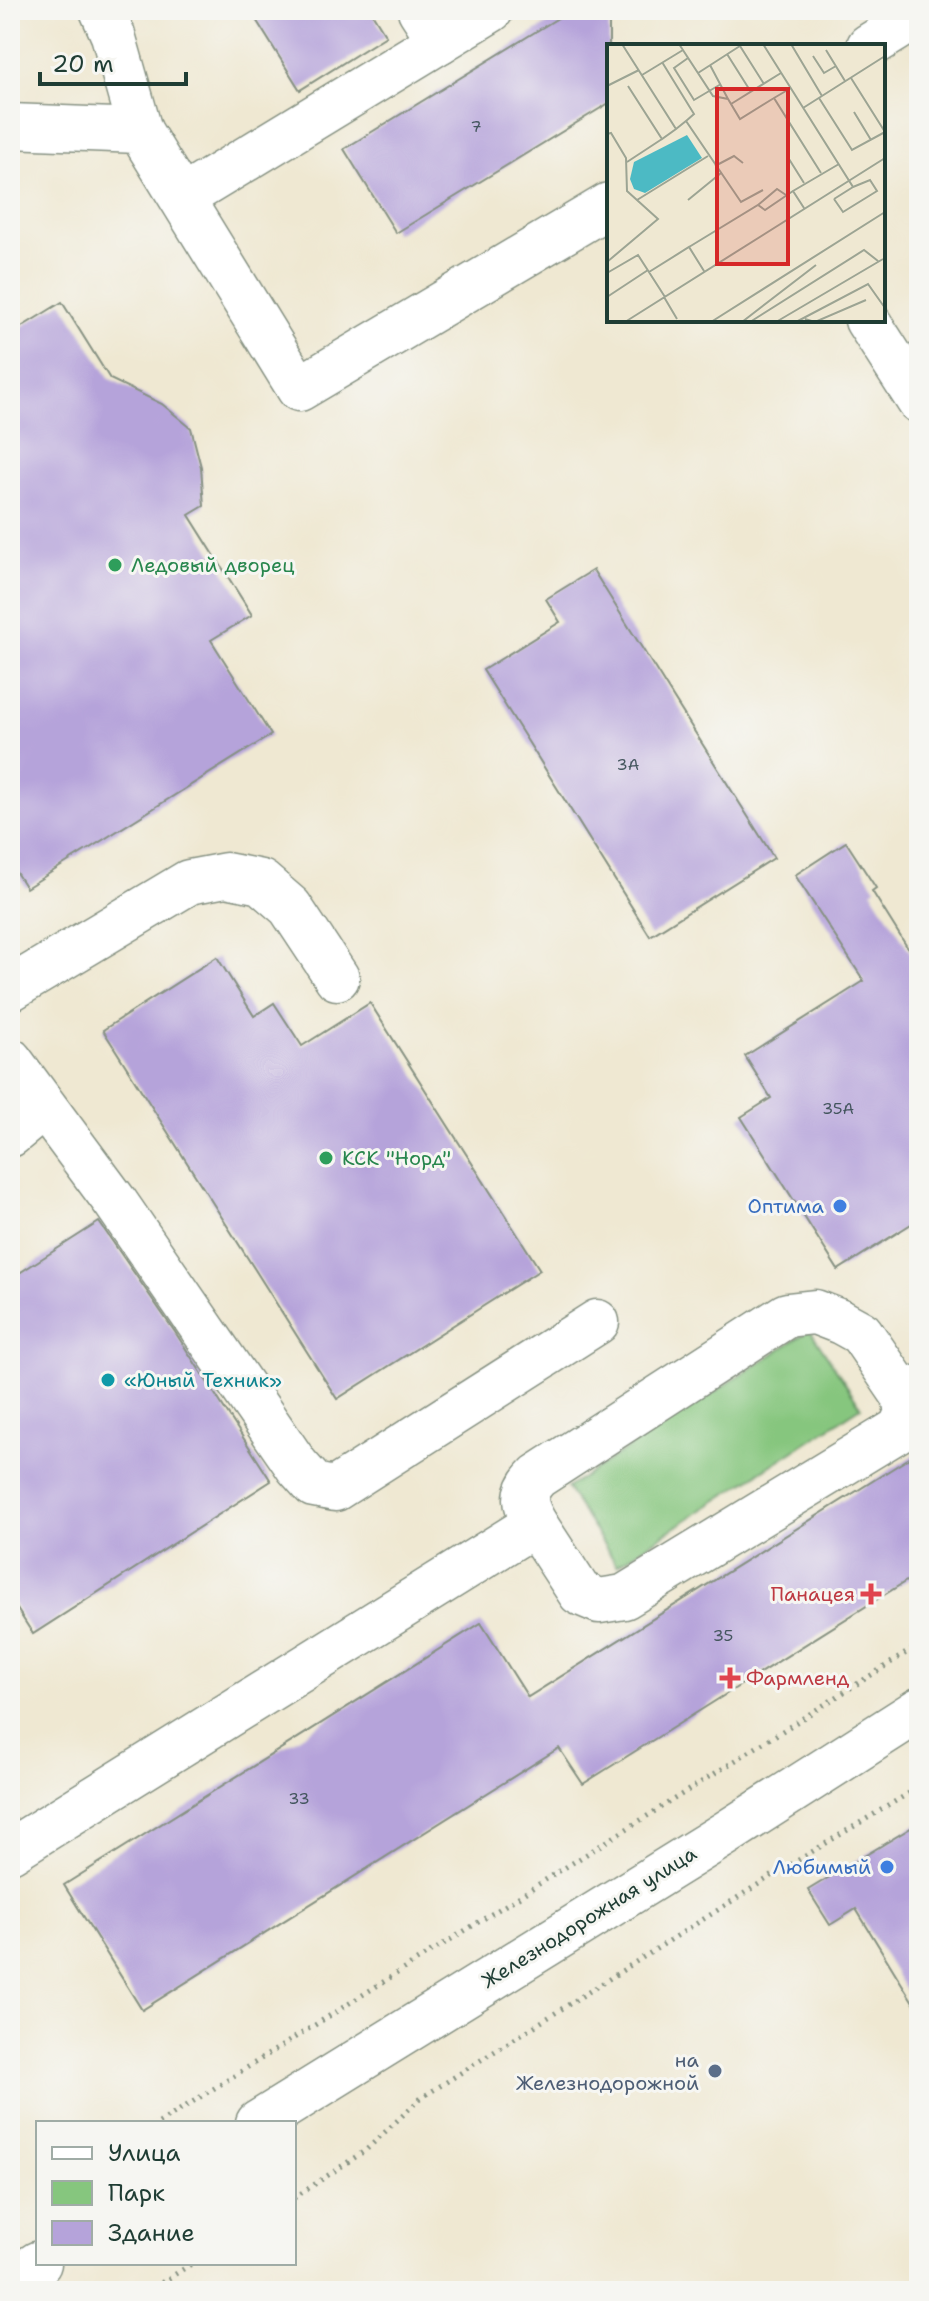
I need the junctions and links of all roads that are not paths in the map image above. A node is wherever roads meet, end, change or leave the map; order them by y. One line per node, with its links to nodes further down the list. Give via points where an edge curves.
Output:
1 (102, 10): 7 (main road)
2 (491, 10): 4 (main road)
3 (919, 15): 5 (main road)
4 (430, 26): 8 (main road)
5 (872, 44)
6 (10, 126): 7 (main road)
7 (140, 131): 8 (main road)
8 (182, 198): 9 (main road, via 299,389)
9 (607, 206)
10 (868, 322): 11 (main road)
11 (919, 401)
12 (337, 978): 13 (main road, via 290,907 261,882 226,875 189,882)
13 (10, 989)
14 (10, 1060): 15 (main road)
15 (44, 1107): 16 (main road); 17 (main road, via 314,1485 335,1489)
16 (10, 1135)
17 (597, 1322)
18 (912, 1392): 19 (main road, via 900,1429 624,1597 599,1601 580,1593); 19 (main road, via 861,1333 815,1312 787,1315 538,1476 525,1501)
19 (535, 1524): 21 (main road)
20 (919, 1710): 22 (main road, Железнодорожная улица)
21 (10, 1851)
22 (261, 2121)
23 (36, 2265): 24 (main road)
24 (10, 2282)

